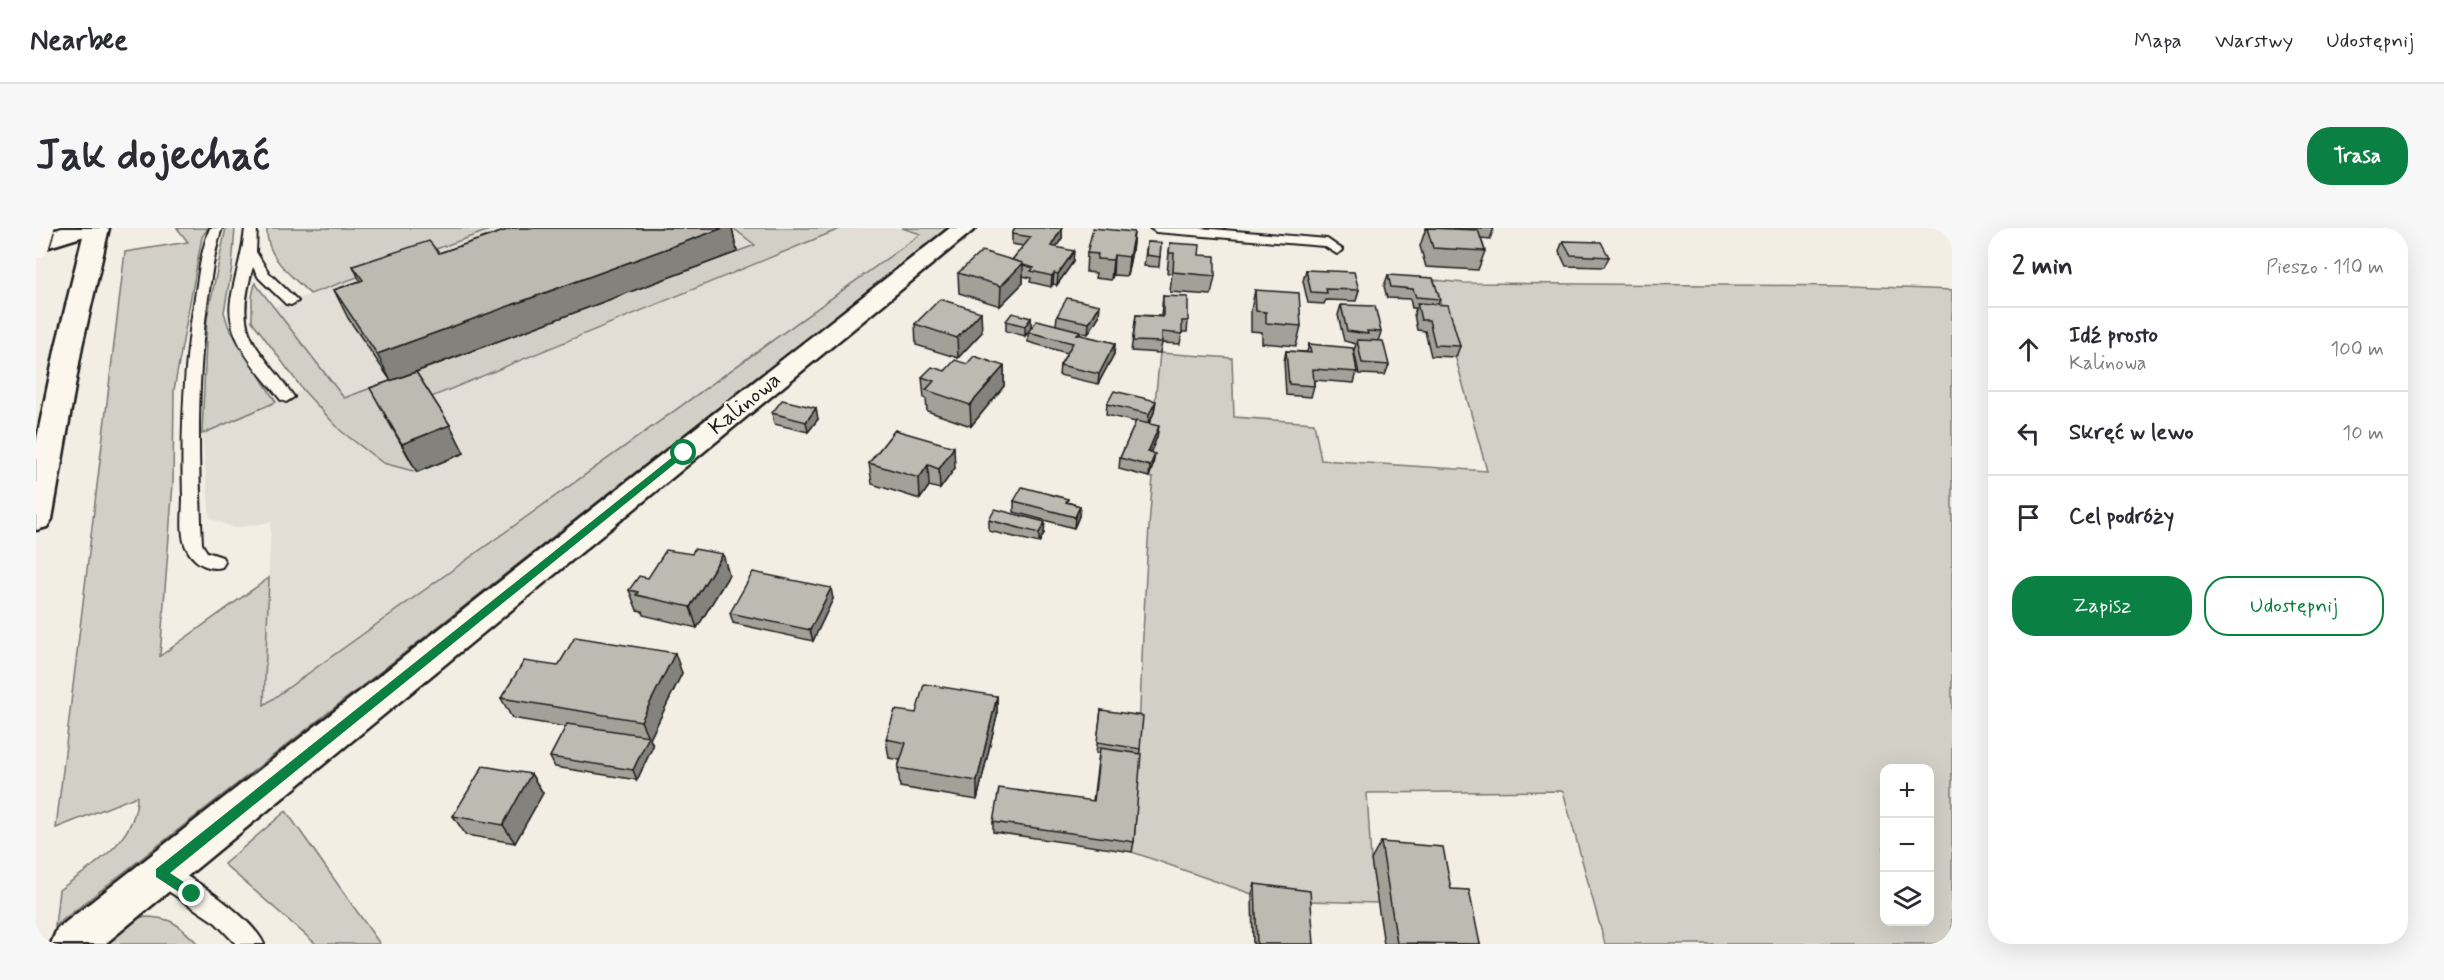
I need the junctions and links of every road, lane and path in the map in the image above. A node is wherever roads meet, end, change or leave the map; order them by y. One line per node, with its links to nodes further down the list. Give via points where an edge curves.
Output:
1 (216, 228): 13 (lane, via 196,324 189,451 193,546 201,557)
2 (251, 228): 9 (lane)
3 (964, 228): 14 (main road, Kalinowa)
4 (1156, 228): 8 (lane, via 1327,243)
5 (48, 231): 6 (main road); 7 (main road)
6 (92, 232): 12 (main road)
7 (36, 245)
8 (1337, 250)
9 (250, 252): 10 (lane, via 264,275); 11 (lane, via 237,305 238,321 246,344)
10 (291, 301)
11 (286, 397)
12 (36, 519)
13 (216, 562)
14 (160, 873): 15 (main road, Kalinowa); 16 (lane, via 224,915)
15 (72, 944)
16 (252, 944)

